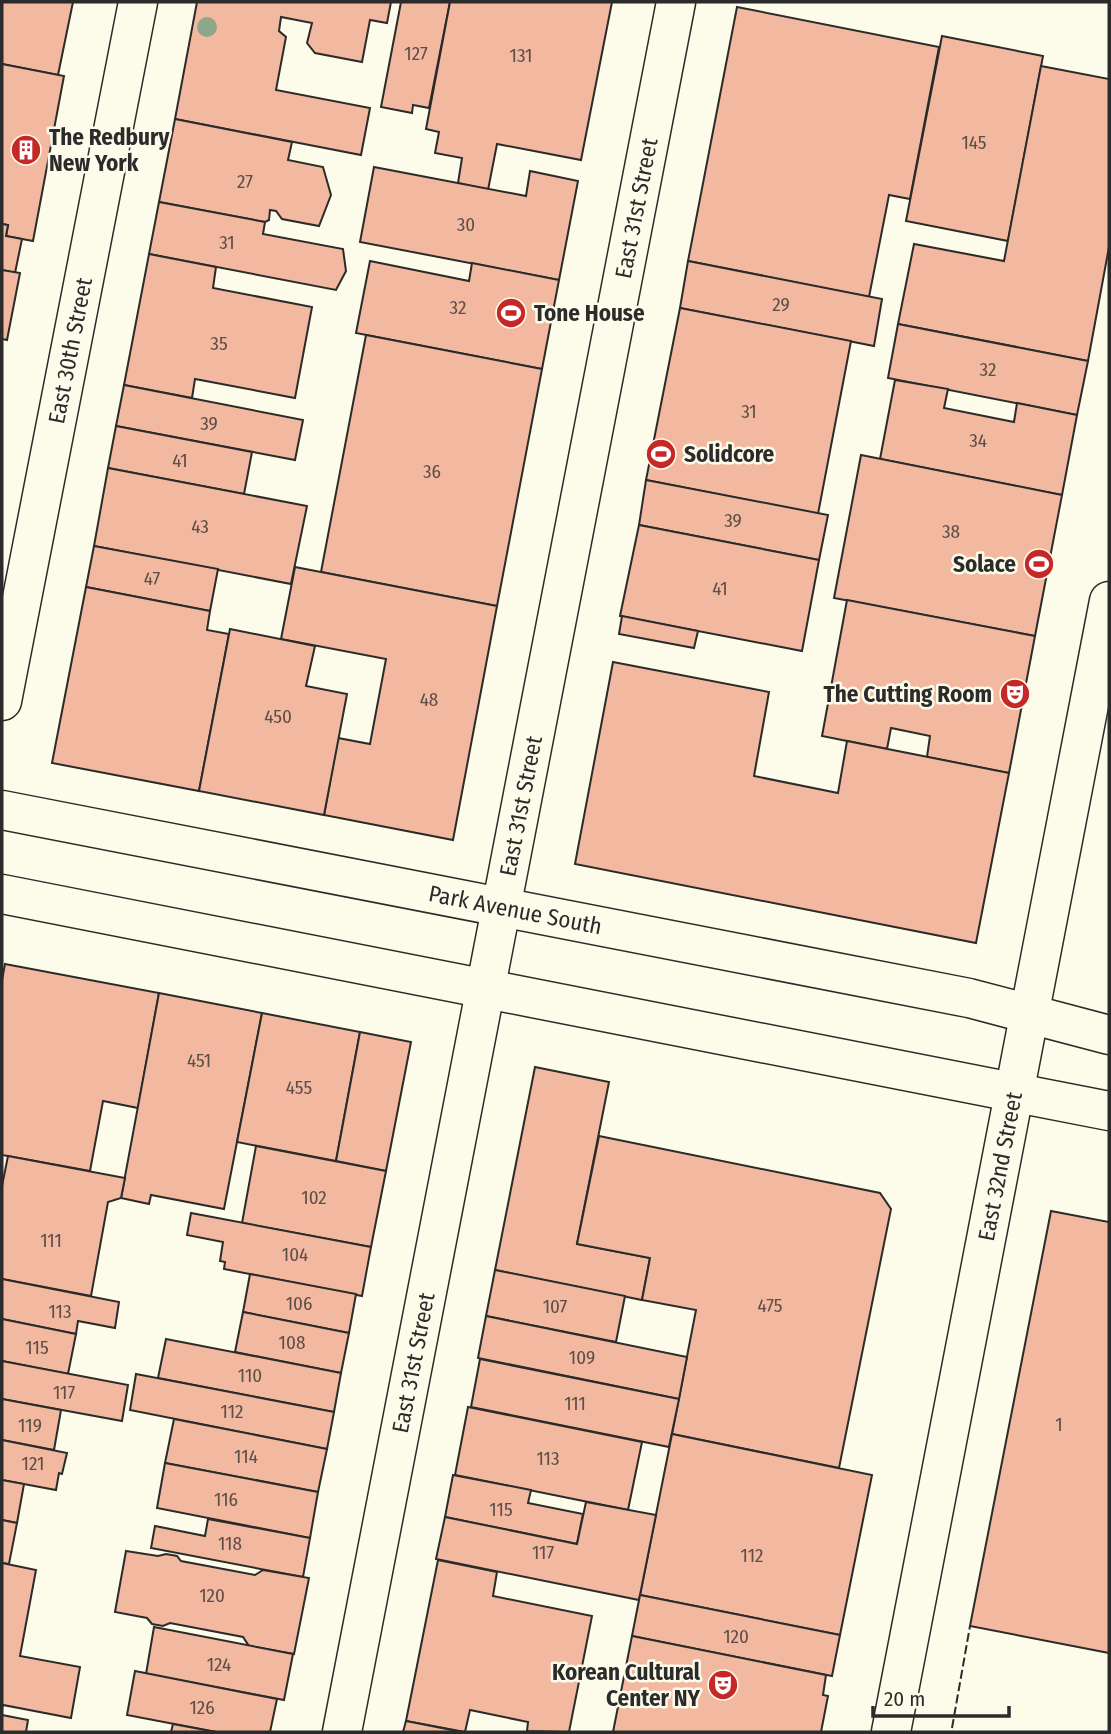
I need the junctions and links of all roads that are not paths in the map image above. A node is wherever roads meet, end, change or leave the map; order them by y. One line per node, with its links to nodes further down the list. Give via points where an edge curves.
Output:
1 (138, 2): 4 (street, East 30th Street)
2 (676, 2): 7 (street, East 31st Street)
3 (1109, 601): 9 (street, East 32nd Street)
4 (2, 701)
5 (2, 810): 7 (street, Park Avenue South)
6 (2, 894): 8 (street)
7 (501, 907): 8 (street, East 31st Street); 9 (street, Park Avenue South, via 969,998)
8 (486, 988): 11 (street); 13 (street, East 31st Street)
9 (1030, 1015): 10 (street, Park Avenue South); 11 (street, East 32nd Street)
10 (1109, 1035)
11 (1014, 1091): 12 (street); 14 (street, East 32nd Street)
12 (1109, 1111)
13 (342, 1732)
14 (891, 1732)

